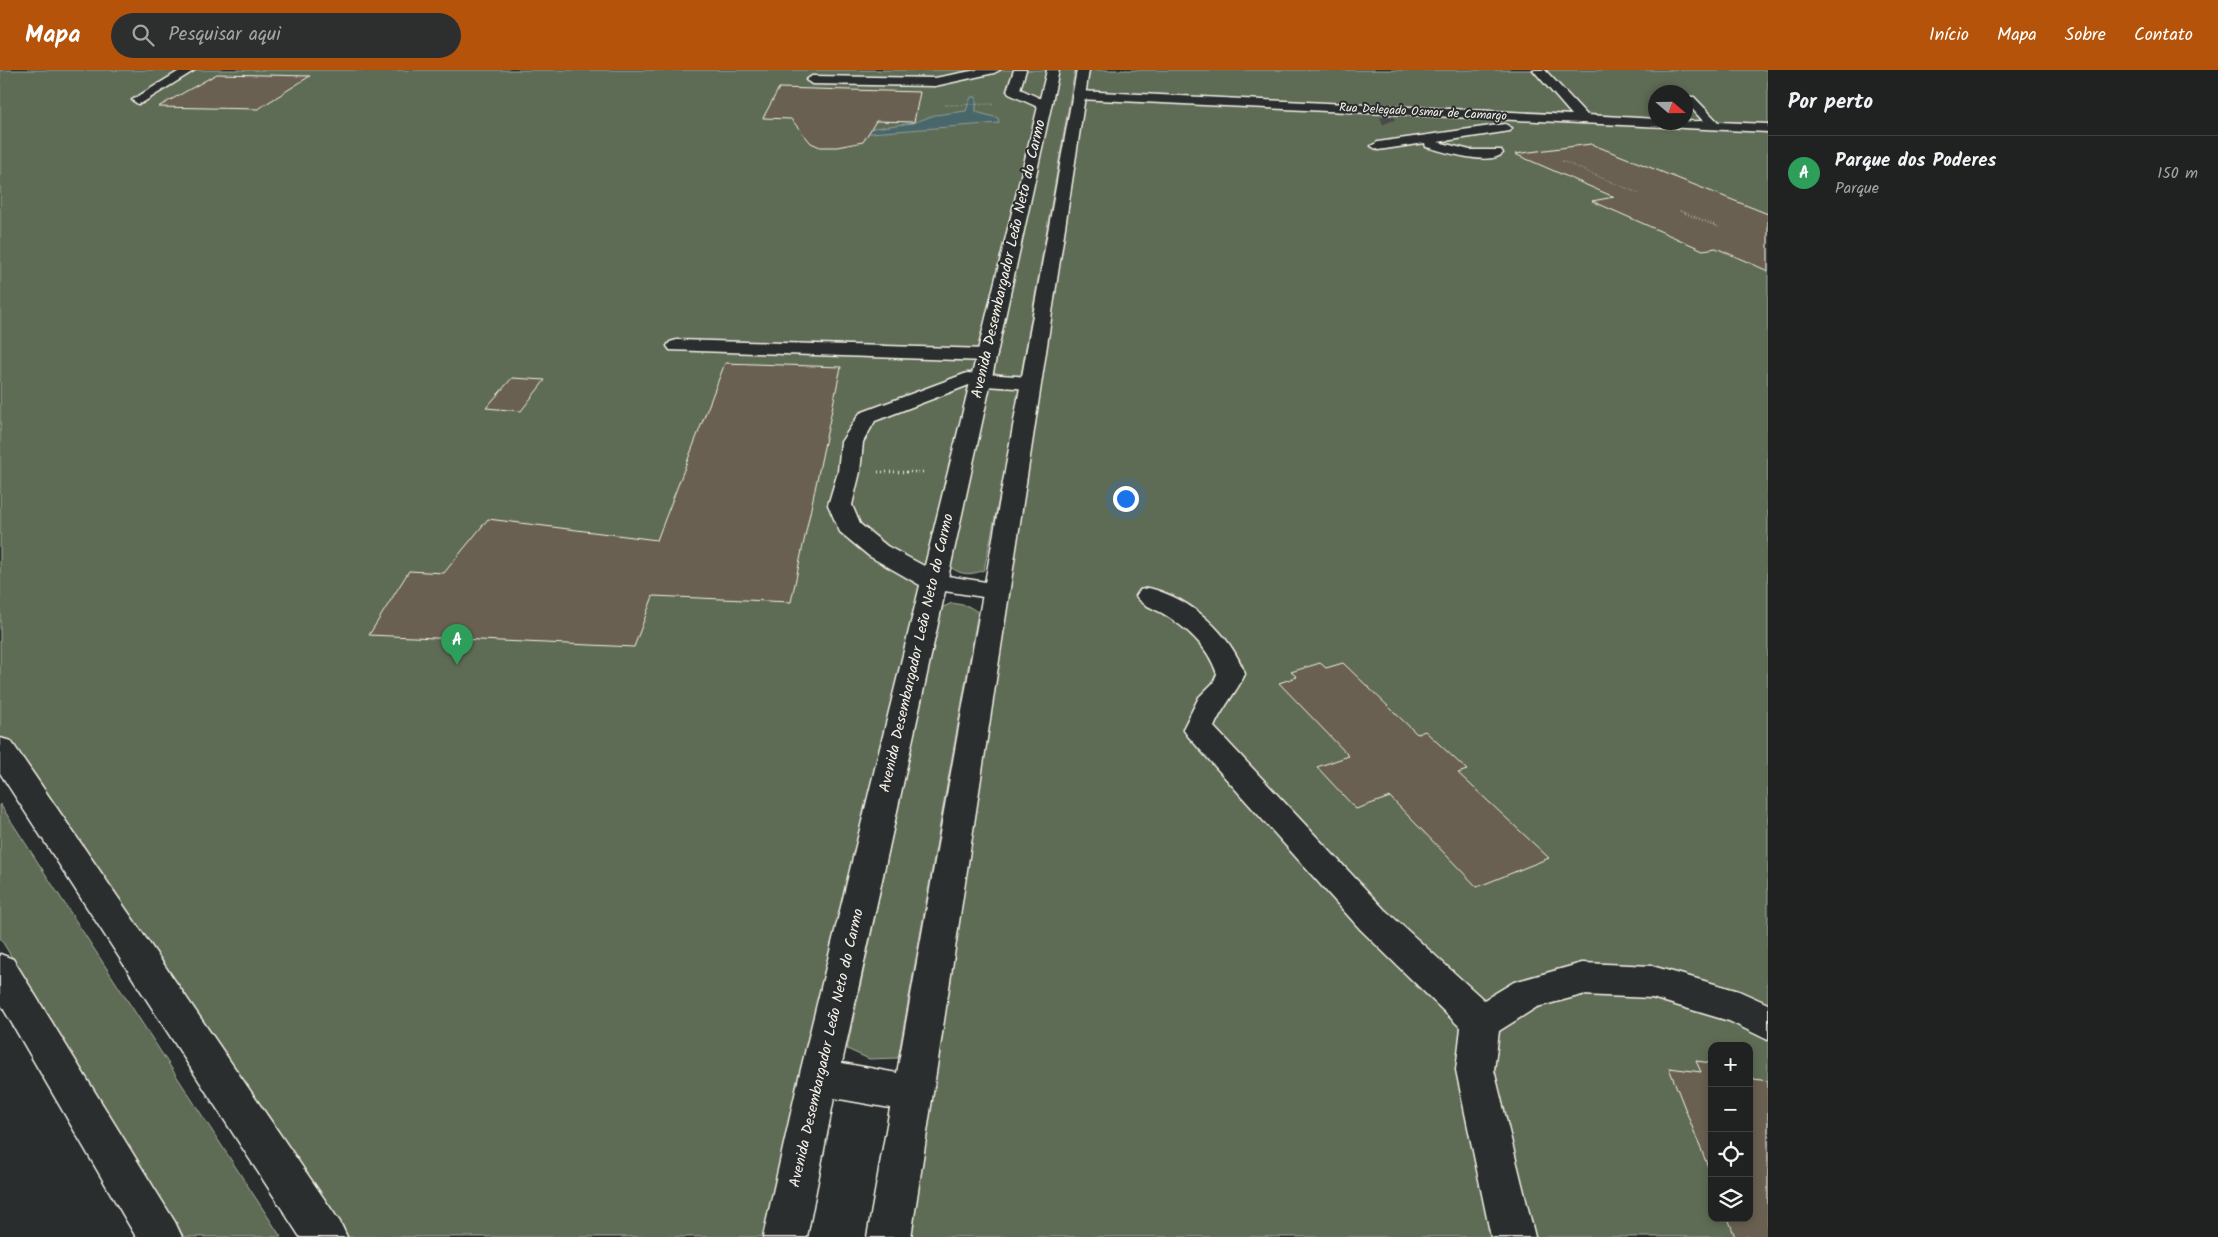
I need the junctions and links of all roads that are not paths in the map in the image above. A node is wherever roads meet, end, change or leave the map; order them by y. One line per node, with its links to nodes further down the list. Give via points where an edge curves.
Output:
1 (189, 70): 8 (main road)
2 (994, 70): 6 (main road, via 935,82)
3 (1020, 70): 10 (main road, via 1013,91)
4 (1052, 70): 10 (main road, Avenida Desembargador Leão Neto do Carmo)
5 (1539, 70): 12 (main road)
6 (812, 80)
7 (1081, 82): 11 (main road, Rua Delegado Osmar de Camargo, via 1384,112); 23 (main road)
8 (138, 100)
9 (1693, 103): 13 (main road)
10 (1044, 105): 22 (main road, Avenida Desembargador Leão Neto do Carmo)
11 (1422, 112): 12 (main road, Rua Delegado Osmar de Camargo); 16 (main road)
12 (1583, 119): 13 (main road, Rua Delegado Osmar de Camargo)
13 (1715, 126): 15 (main road, Rua Delegado Osmar de Camargo)
14 (1396, 128): 17 (main road, via 1402,135)
15 (1768, 128)
16 (1446, 137): 17 (main road); 18 (main road, via 1514,127)
17 (1419, 141): 19 (main road); 20 (main road, via 1470,154)
18 (1748, 141)
19 (1378, 146)
20 (1496, 153)
21 (677, 346): 22 (main road)
22 (984, 367): 23 (main road); 24 (main road, Avenida Desembargador Leão Neto do Carmo); 24 (main road, via 967,379 867,417 852,442 849,472 840,505 850,526 878,551)
23 (1030, 383): 25 (main road)
24 (934, 582): 25 (main road); 31 (main road, Avenida Desembargador Leão Neto do Carmo)
25 (996, 591): 32 (main road)
26 (1149, 596): 29 (main road, via 1176,609 1209,636 1228,659 1231,674 1224,688 1209,704 1198,729 1372,919)
27 (0, 749): 34 (main road)
28 (0, 970): 33 (main road)
29 (1481, 1022): 30 (main road, via 1527,993 1582,979 1652,982 1739,1007); 37 (main road, via 1475,1070)
30 (1768, 1023)
31 (819, 1077): 32 (main road); 35 (main road, Avenida Desembargador Leão Neto do Carmo)
32 (913, 1094): 36 (main road)
33 (160, 1237)
34 (326, 1237)
35 (785, 1237)
36 (889, 1237)
37 (1513, 1237)

